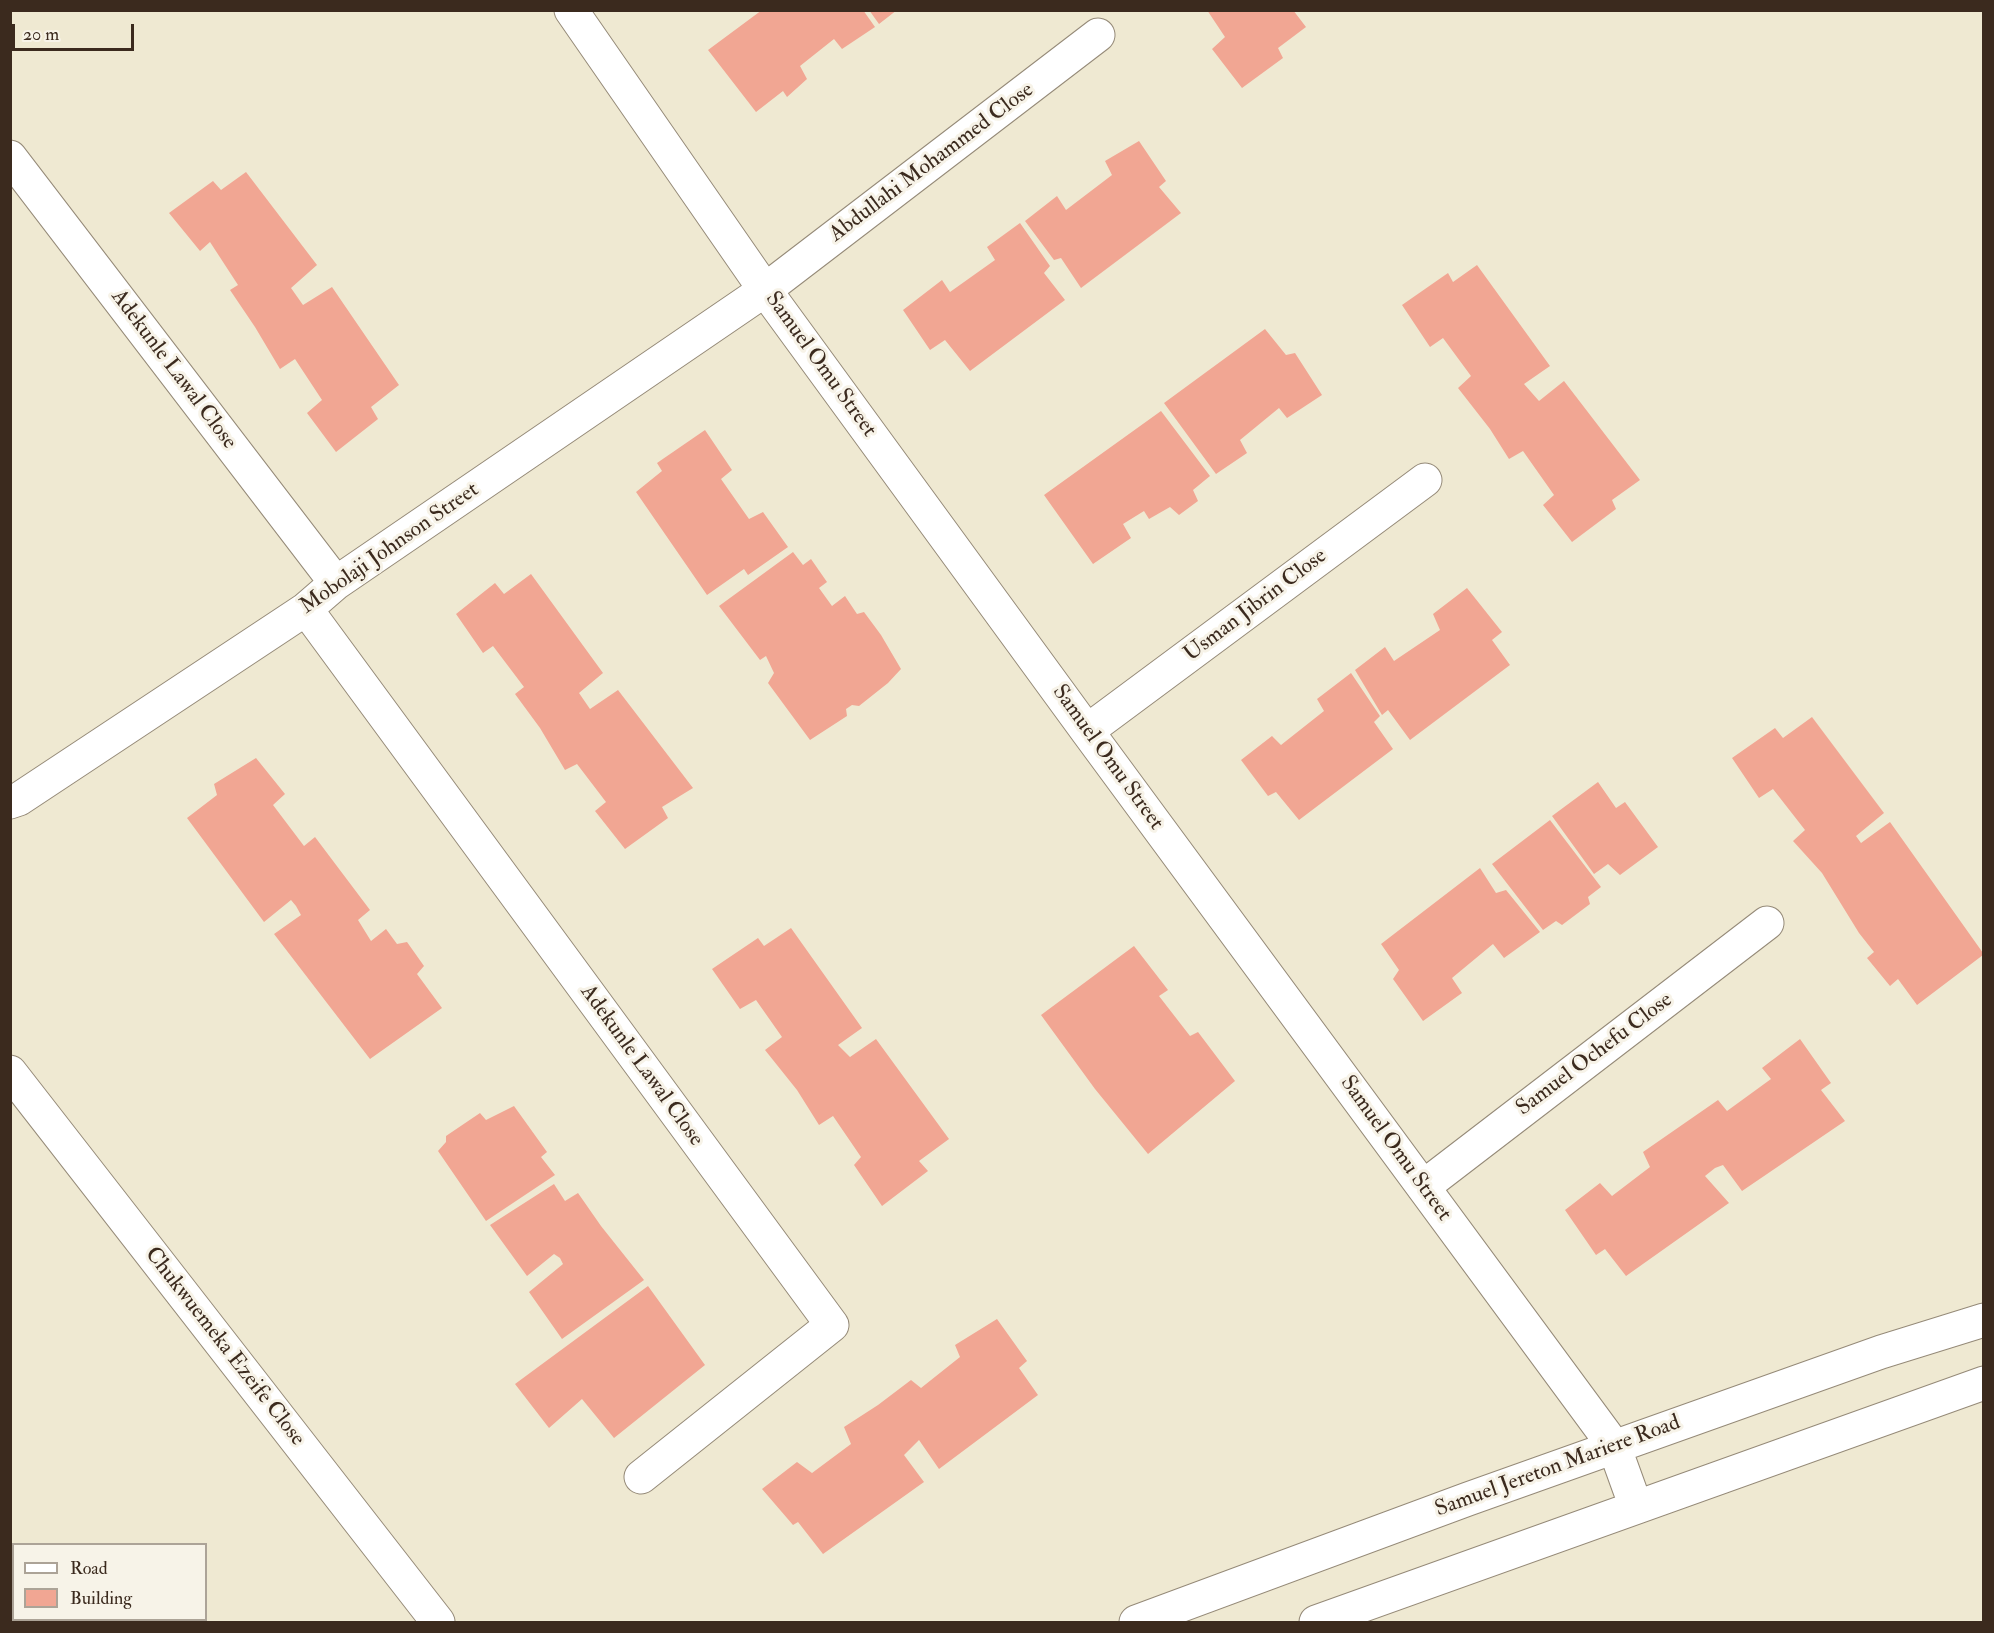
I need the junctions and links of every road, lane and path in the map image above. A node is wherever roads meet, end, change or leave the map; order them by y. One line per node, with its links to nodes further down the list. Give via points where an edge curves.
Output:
1 (571, 10): 4 (street, Samuel Omu Street)
2 (1098, 35): 4 (street, Abdullahi Mohammed Close)
3 (10, 157): 6 (street, Adekunle Lawal Close)
4 (765, 290): 6 (street, Mobolaji Johnson Street); 8 (street, Samuel Omu Street)
5 (1425, 480): 8 (street, Usman Jibrin Close)
6 (336, 583): 7 (street, Mobolaji Johnson Street)
7 (306, 609): 9 (street, Mobolaji Johnson Street); 16 (street, Adekunle Lawal Close, via 832,1325)
8 (1087, 731): 12 (street, Samuel Omu Street)
9 (10, 802)
10 (1767, 923): 12 (street, Samuel Ochefu Close)
11 (10, 1071): 18 (street, Chukwuemeka Ezeife Close)
12 (1423, 1187): 15 (street, Samuel Omu Street)
13 (1983, 1320): 15 (street, Samuel Jereton Mariere Road)
14 (1983, 1383): 17 (street)
15 (1614, 1446): 17 (street, Samuel Omu Street); 19 (street, Samuel Jereton Mariere Road)
16 (641, 1478)
17 (1636, 1507): 20 (street)
18 (438, 1623)
19 (1136, 1623)
20 (1316, 1623)

